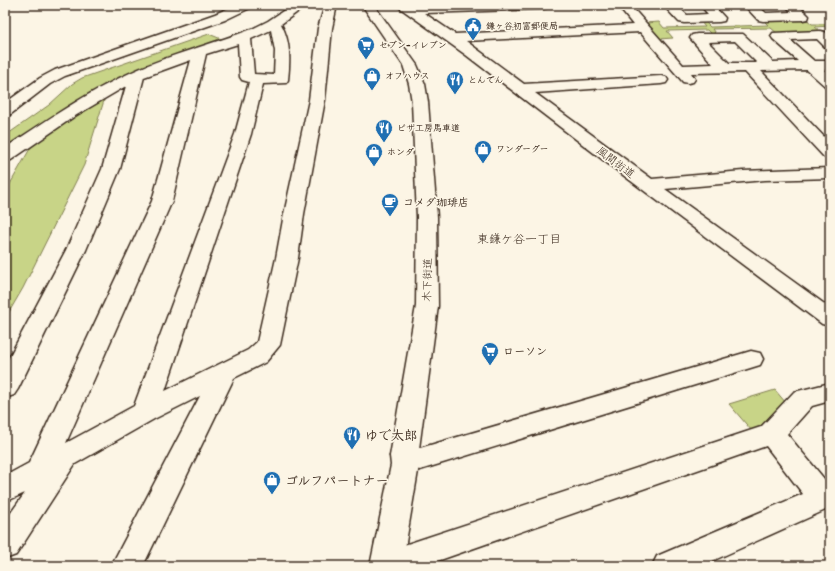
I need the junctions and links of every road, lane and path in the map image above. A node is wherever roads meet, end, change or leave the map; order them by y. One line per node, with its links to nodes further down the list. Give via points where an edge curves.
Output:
1 (246, 5): 32 (street, via 220,18 60,73)
2 (301, 5): 13 (street)
3 (331, 5): 39 (street, via 325,28 317,100 268,345 257,356)
4 (368, 5): 45 (street, 木下街道, via 410,65 420,102 427,217 427,306)
5 (542, 5): 11 (street)
6 (623, 5): 15 (street)
7 (669, 5): 8 (street, via 684,19 719,18)
8 (706, 5)
9 (750, 5): 10 (street, via 763,17 803,16)
10 (791, 5)
11 (406, 8): 14 (street, 風間街道)
12 (541, 22): 14 (street)
13 (274, 23): 16 (street); 27 (street, via 282,41 281,80)
14 (435, 27): 17 (street, 風間街道)
15 (643, 28): 17 (street); 25 (street)
16 (244, 36): 19 (street); 27 (street, via 247,77)
17 (451, 38): 31 (street, 風間街道)
18 (830, 44): 22 (street, via 820,35 778,36)
19 (200, 52): 26 (street); 46 (street, via 162,201)
20 (830, 65): 22 (street)
21 (769, 66): 22 (street); 23 (street, via 738,37 697,38); 24 (street)
22 (811, 66): 30 (street)
23 (724, 67): 24 (street); 25 (street)
24 (749, 67): 33 (street)
25 (679, 69): 29 (street)
26 (137, 76): 34 (street, via 94,99); 40 (street, via 111,169 76,250)
27 (257, 79): 42 (street, via 243,134)
28 (662, 80): 31 (street)
29 (690, 81)
30 (830, 83)
31 (519, 89): 36 (street, 風間街道)
32 (5, 111)
33 (830, 153)
34 (5, 156)
35 (830, 173): 36 (street, via 721,178)
36 (649, 186): 37 (street, 風間街道)
37 (830, 319)
38 (751, 359): 45 (street, via 420,459)
39 (224, 373): 42 (street); 49 (street)
40 (5, 389)
41 (830, 392): 43 (street, via 803,399)
42 (144, 412): 44 (street)
43 (771, 434): 50 (street); 51 (street, via 823,498)
44 (66, 456): 46 (street); 48 (street)
45 (404, 456): 50 (street, 木下街道, via 405,465)
46 (40, 470): 47 (street)
47 (5, 490)
48 (5, 546)
49 (127, 566)
50 (386, 566)
51 (668, 566)

